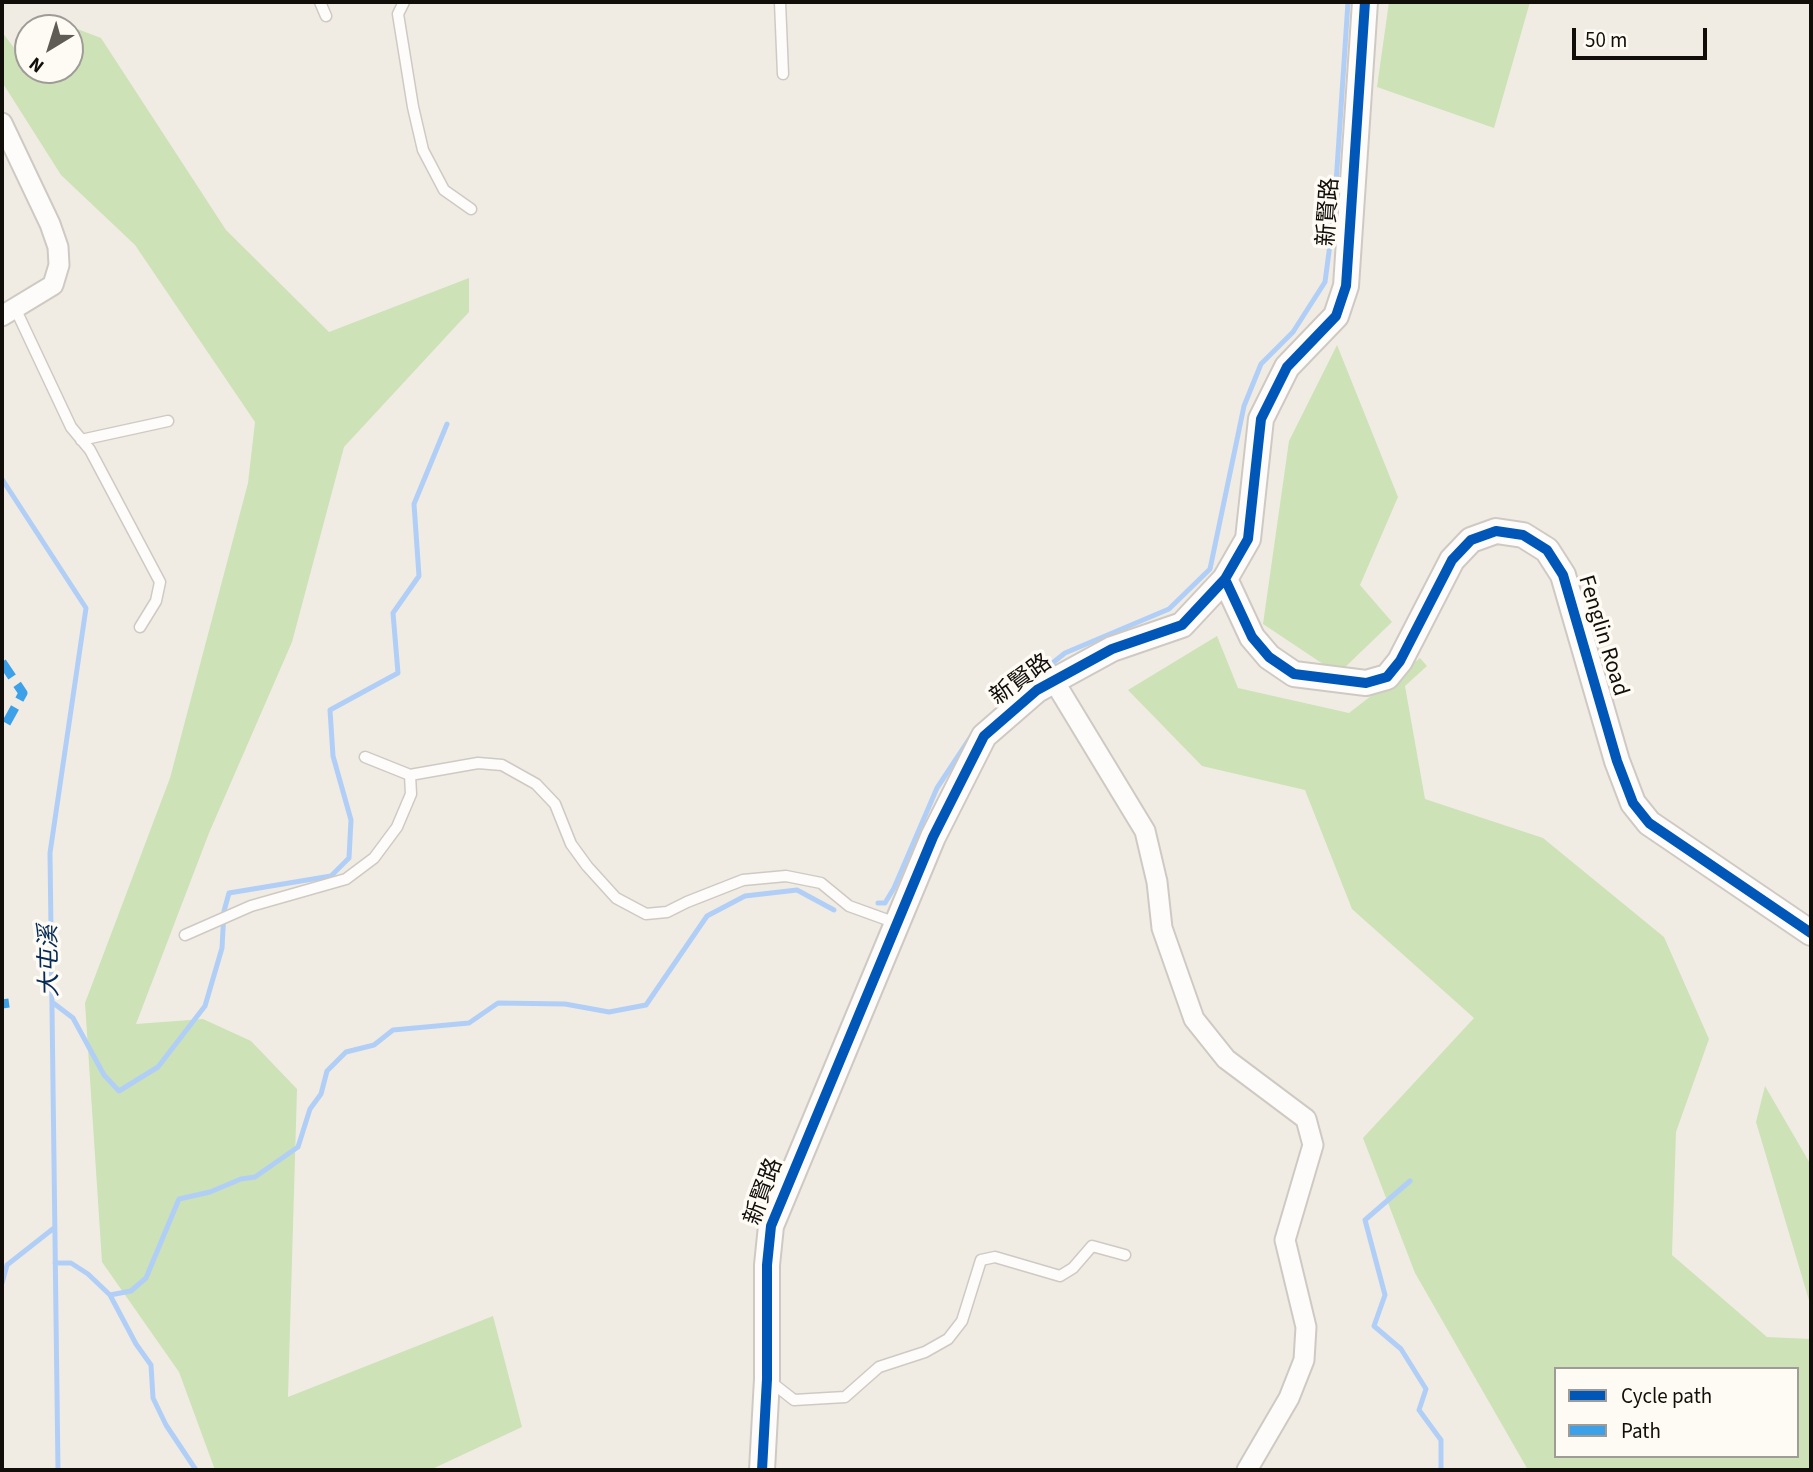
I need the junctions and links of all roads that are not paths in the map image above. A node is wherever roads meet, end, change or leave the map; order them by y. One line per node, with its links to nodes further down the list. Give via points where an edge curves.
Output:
1 (320, 2): 5 (lane)
2 (404, 2): 8 (lane, via 398,14 423,150 444,190)
3 (780, 2): 6 (lane)
4 (1364, 2): 12 (street, 新賢路, via 1346,286 1335,316 1287,367 1261,419 1248,539)
5 (326, 16)
6 (783, 74)
7 (2, 123): 9 (street, via 34,185 58,247 59,265 53,285)
8 (471, 209)
9 (9, 312): 11 (lane)
10 (168, 421): 11 (lane)
11 (81, 440): 13 (lane, via 160,582 156,601)
12 (1225, 579): 14 (street, 新賢路, via 1182,625 1112,649); 18 (street, Fenglin Road, via 1252,637 1269,657 1294,674 1366,682 1387,677 1400,661 1452,560 1471,540 1496,531 1523,535 1547,550 1563,575 1633,803 1648,822)
13 (140, 627)
14 (1054, 681): 17 (street, 新賢路, via 984,736 933,837); 23 (street, via 1145,831 1162,928 1194,1020 1226,1059 1306,1119 1313,1145 1285,1240 1306,1326 1304,1360 1289,1398)
15 (365, 757): 16 (lane)
16 (410, 775): 17 (lane, via 478,763 502,765 536,784 555,804 571,844 587,866 616,898 646,914 667,912 743,880 786,876 821,883 849,906); 19 (lane, via 411,794 397,827 374,858 346,879 251,906)
17 (897, 923): 21 (street, 新賢路, via 771,1226 766,1265)
18 (1811, 933)
19 (185, 935)
20 (1125, 1255): 21 (lane, via 1092,1246 1060,1276 995,1257 981,1260 962,1321 948,1339 879,1367 845,1397 794,1400)
21 (767, 1379): 22 (street, 新賢路)
22 (762, 1470)
23 (1247, 1470)

